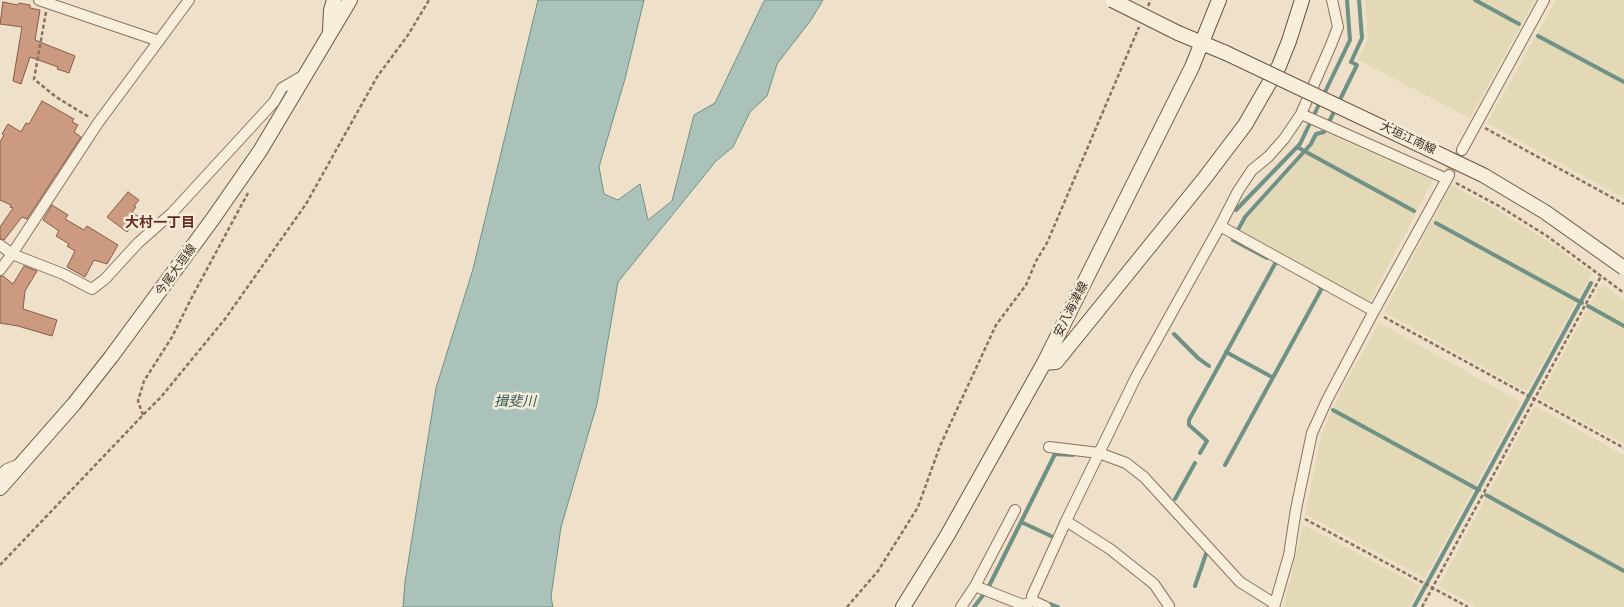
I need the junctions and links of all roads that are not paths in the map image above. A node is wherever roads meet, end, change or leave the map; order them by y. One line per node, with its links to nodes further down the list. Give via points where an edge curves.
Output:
1 (189, 0): 11 (street)
2 (334, 0): 10 (main road)
3 (350, 0): 10 (main road, 今尾大垣線)
4 (1112, 0): 12 (main road, 大垣江南線, bridge)
5 (1219, 0): 12 (main road, 安八海津線)
6 (1302, 0): 22 (main road, via 1279,66 1245,125 1056,362)
7 (1332, 0): 14 (street, via 1338,27)
8 (1544, 0): 15 (street)
9 (43, 2): 11 (street)
10 (330, 35): 13 (main road, 今尾大垣線)
11 (160, 41): 18 (street, via 98,123)
12 (1202, 42): 19 (main road, 大垣江南線, bridge, via 1483,176 1546,212); 22 (main road, 安八海津線)
13 (306, 73): 18 (street, via 282,88 274,102 172,213 92,290 63,274); 25 (main road, 今尾大垣線, via 260,151 212,220 111,357)
14 (1301, 114): 16 (street, via 1284,140 1252,170); 21 (street, via 1448,177)
15 (1462, 150)
16 (1220, 226): 21 (street); 24 (street, via 1136,377)
17 (0, 245): 18 (street)
18 (12, 254): 20 (street)
19 (1624, 268)
20 (0, 270)
21 (1374, 311): 32 (street, via 1312,433 1289,555)
22 (1044, 364): 34 (main road, 安八海津線, via 948,536)
23 (1049, 447): 24 (street)
24 (1099, 453): 29 (street); 32 (street, via 1126,463 1144,477 1240,582)
25 (23, 463): 26 (street, via 7,468); 27 (main road, 今尾大垣線)
26 (0, 475)
27 (0, 488)
28 (1015, 510): 30 (street)
29 (1066, 521): 31 (street, via 1032,596); 33 (street, via 1110,549 1154,584)
30 (975, 586): 31 (street, via 1023,605); 35 (street)
31 (1033, 601): 36 (street)
32 (1274, 605)
33 (1169, 606)
34 (903, 607)
35 (961, 607)
36 (1046, 607)

